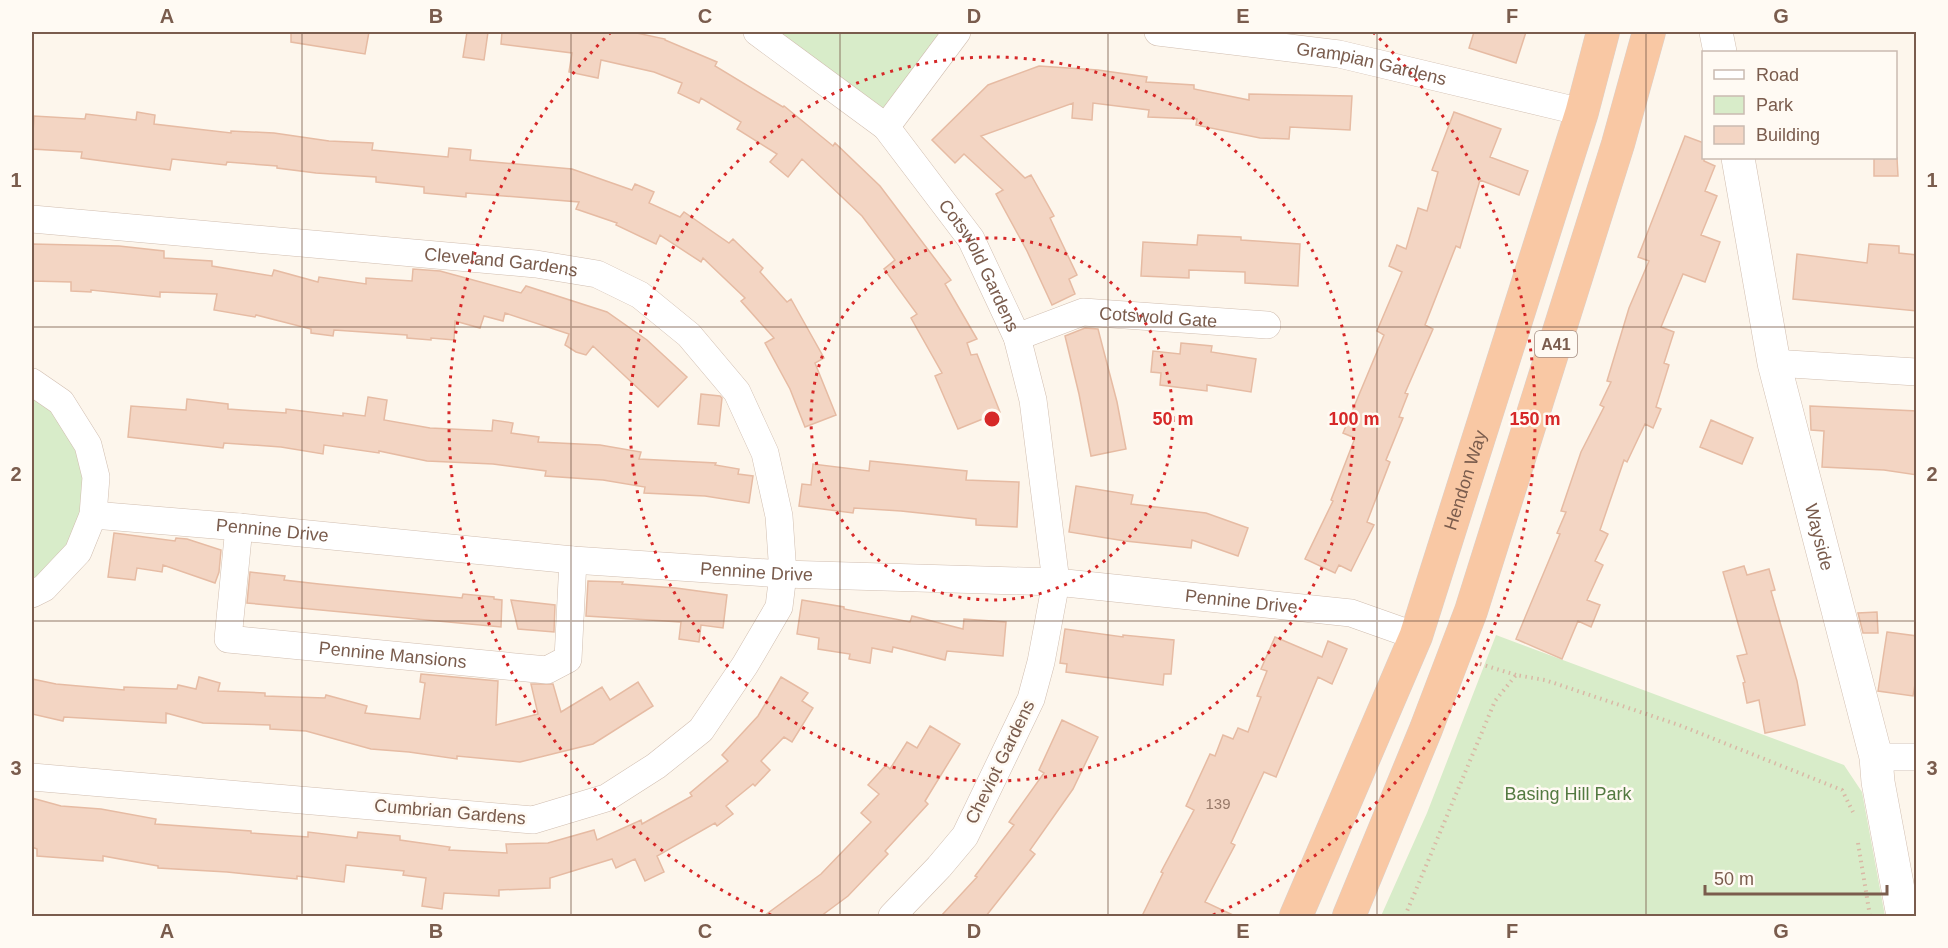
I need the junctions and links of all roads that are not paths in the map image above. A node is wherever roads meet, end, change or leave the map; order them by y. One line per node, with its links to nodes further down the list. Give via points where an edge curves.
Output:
1 (757, 32): 9 (street, Cotswold Gardens)
2 (957, 32): 9 (street)
3 (1158, 32): 8 (street, Grampian Gardens, via 1339,54)
4 (1603, 32): 8 (highway, Hendon Way / A41)
5 (1649, 32): 24 (highway, A41, via 1552,359 1471,612)
6 (1716, 32): 7 (street)
7 (1720, 51)
8 (1582, 112): 23 (highway, Hendon Way / A41)
9 (886, 127): 13 (street, Cotswold Gardens, via 970,239)
10 (1738, 159): 14 (street, Wayside)
11 (32, 219): 20 (street, Cleveland Gardens, via 536,264 597,273 640,295 689,334 737,392 765,453 779,516)
12 (1267, 325): 13 (street, Cotswold Gate, via 1083,312)
13 (1017, 337): 21 (street, Cotswold Gardens, via 1033,400)
14 (1773, 363): 15 (street); 25 (street, Wayside)
15 (1917, 372)
16 (32, 382): 17 (street, via 61,402 88,445 96,477)
17 (93, 515): 18 (street, Pennine Drive); 22 (street, via 78,552 44,588)
18 (239, 526): 19 (street, Pennine Drive); 19 (street, Pennine Mansions, via 228,639 548,670 568,658)
19 (573, 560): 20 (street, Pennine Drive)
20 (783, 574): 21 (street, Pennine Drive); 27 (street, Cumbrian Gardens, via 779,607 746,665 701,730 656,766 606,798 533,819)
21 (1056, 582): 23 (street, Pennine Drive, via 1351,612); 28 (street, Cheviot Gardens, via 1031,699 965,836)
22 (32, 594)
23 (1416, 636): 24 (highway); 29 (highway, Hendon Way / A41)
24 (1466, 658): 30 (highway, A41)
25 (1876, 757): 26 (street); 31 (street, Wayside)
26 (1917, 757)
27 (32, 777)
28 (892, 916)
29 (1296, 916)
30 (1349, 916)
31 (1903, 916)

